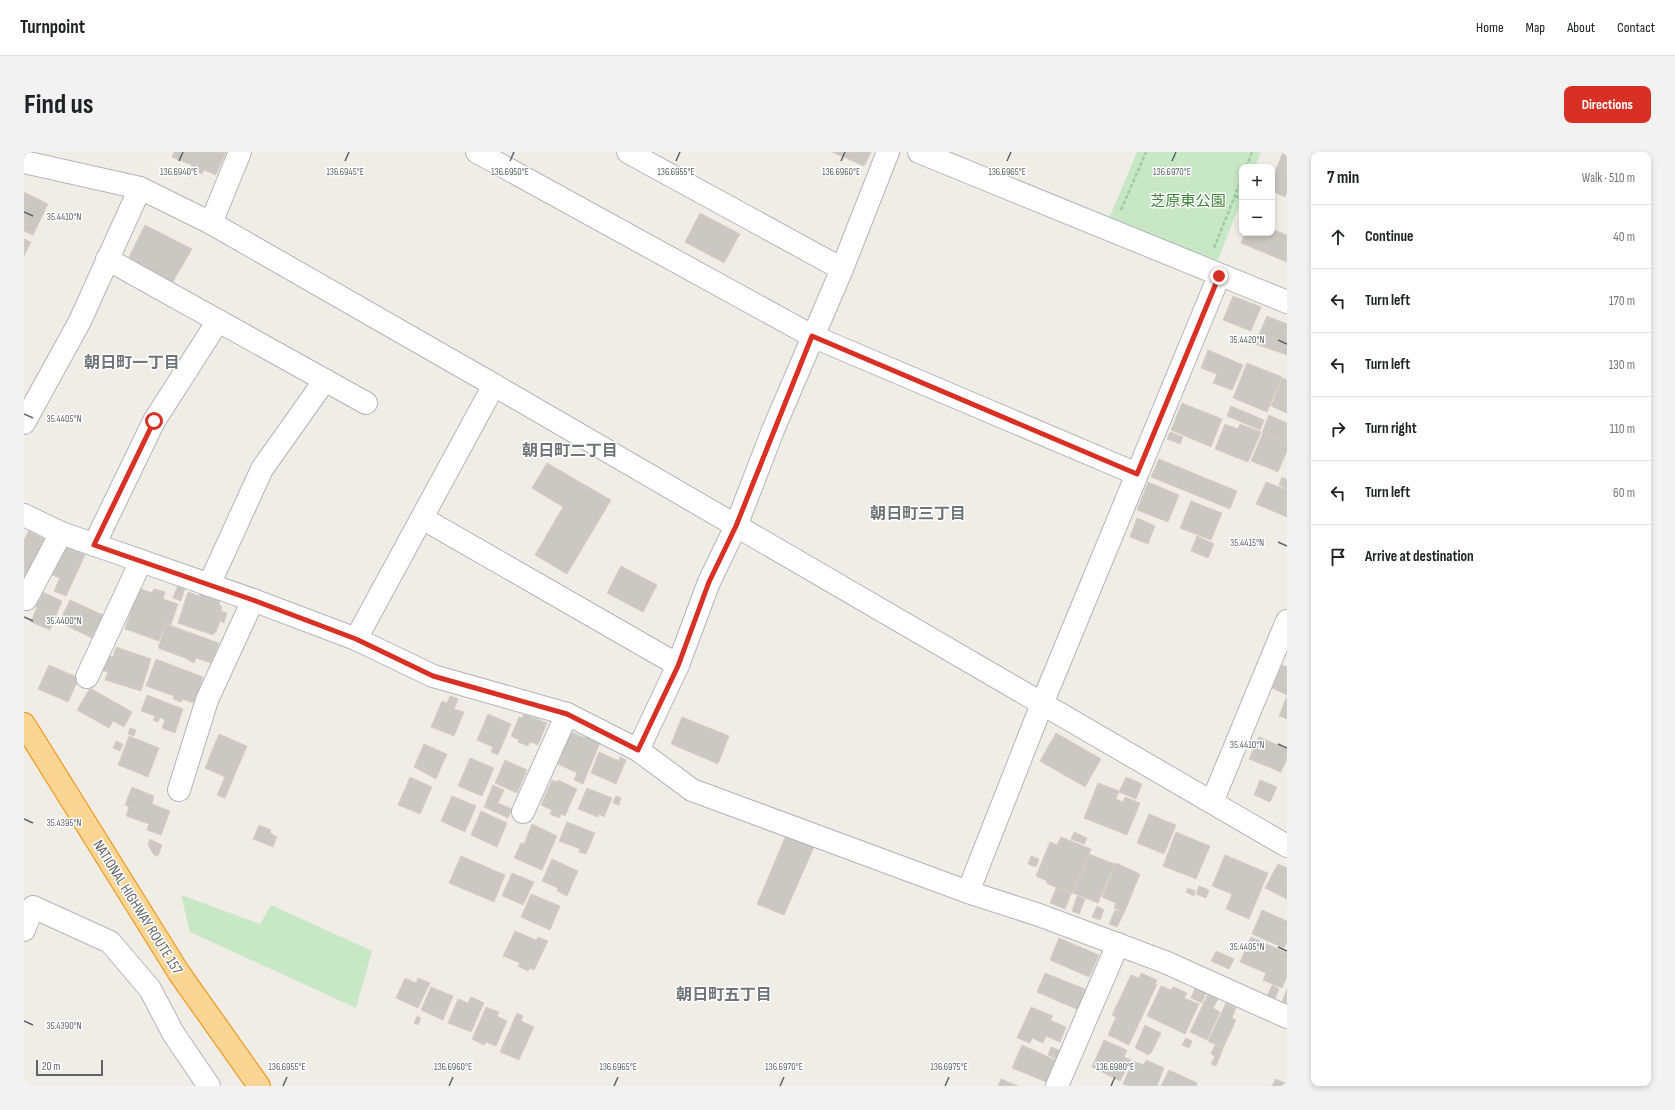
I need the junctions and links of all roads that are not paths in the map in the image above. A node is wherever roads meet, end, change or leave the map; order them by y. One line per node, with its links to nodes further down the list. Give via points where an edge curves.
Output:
1 (240, 152): 8 (street)
2 (477, 152): 14 (street)
3 (628, 152): 10 (street)
4 (888, 152): 10 (street)
5 (919, 152): 11 (street)
6 (24, 162): 7 (street)
7 (140, 188): 8 (street); 9 (street)
8 (211, 223): 16 (street)
9 (107, 259): 13 (street); 18 (street, via 80,321)
10 (842, 269): 14 (street)
11 (1219, 276): 12 (street); 19 (street)
12 (1287, 302)
13 (218, 321): 15 (street); 24 (street, via 154,421)
14 (812, 336): 19 (street); 22 (street)
15 (325, 380): 17 (street); 26 (street, via 262,469)
16 (494, 384): 21 (street); 22 (street)
17 (366, 404)
18 (24, 424)
19 (1137, 474): 33 (street)
20 (24, 515): 23 (street)
21 (422, 518): 30 (street); 31 (street)
22 (736, 526): 31 (street, via 709,582); 33 (street)
23 (61, 533): 24 (street); 27 (street)
24 (94, 545): 25 (street)
25 (141, 561): 26 (street); 32 (street)
26 (209, 585): 28 (street)
27 (26, 599)
28 (253, 600): 30 (street); 37 (street, via 207,700)
29 (1287, 621): 38 (street)
30 (356, 639): 34 (street, via 433,676)
31 (678, 666): 36 (street)
32 (87, 677)
33 (1042, 704): 38 (street); 41 (street)
34 (567, 714): 36 (street); 39 (street)
35 (24, 724): 46 (highway, NATIONAL HIGHWAY ROUTE 157, via 179,973)
36 (638, 750): 41 (street, via 692,790)
37 (179, 790)
38 (1212, 802): 40 (street)
39 (524, 812)
40 (1287, 846)
41 (968, 892): 43 (street)
42 (24, 930): 45 (street, via 33,907 110,942 150,989 173,1033)
43 (1118, 944): 44 (street, via 1165,962); 47 (street)
44 (1287, 1017)
45 (209, 1086)
46 (259, 1086)
47 (1057, 1086)

